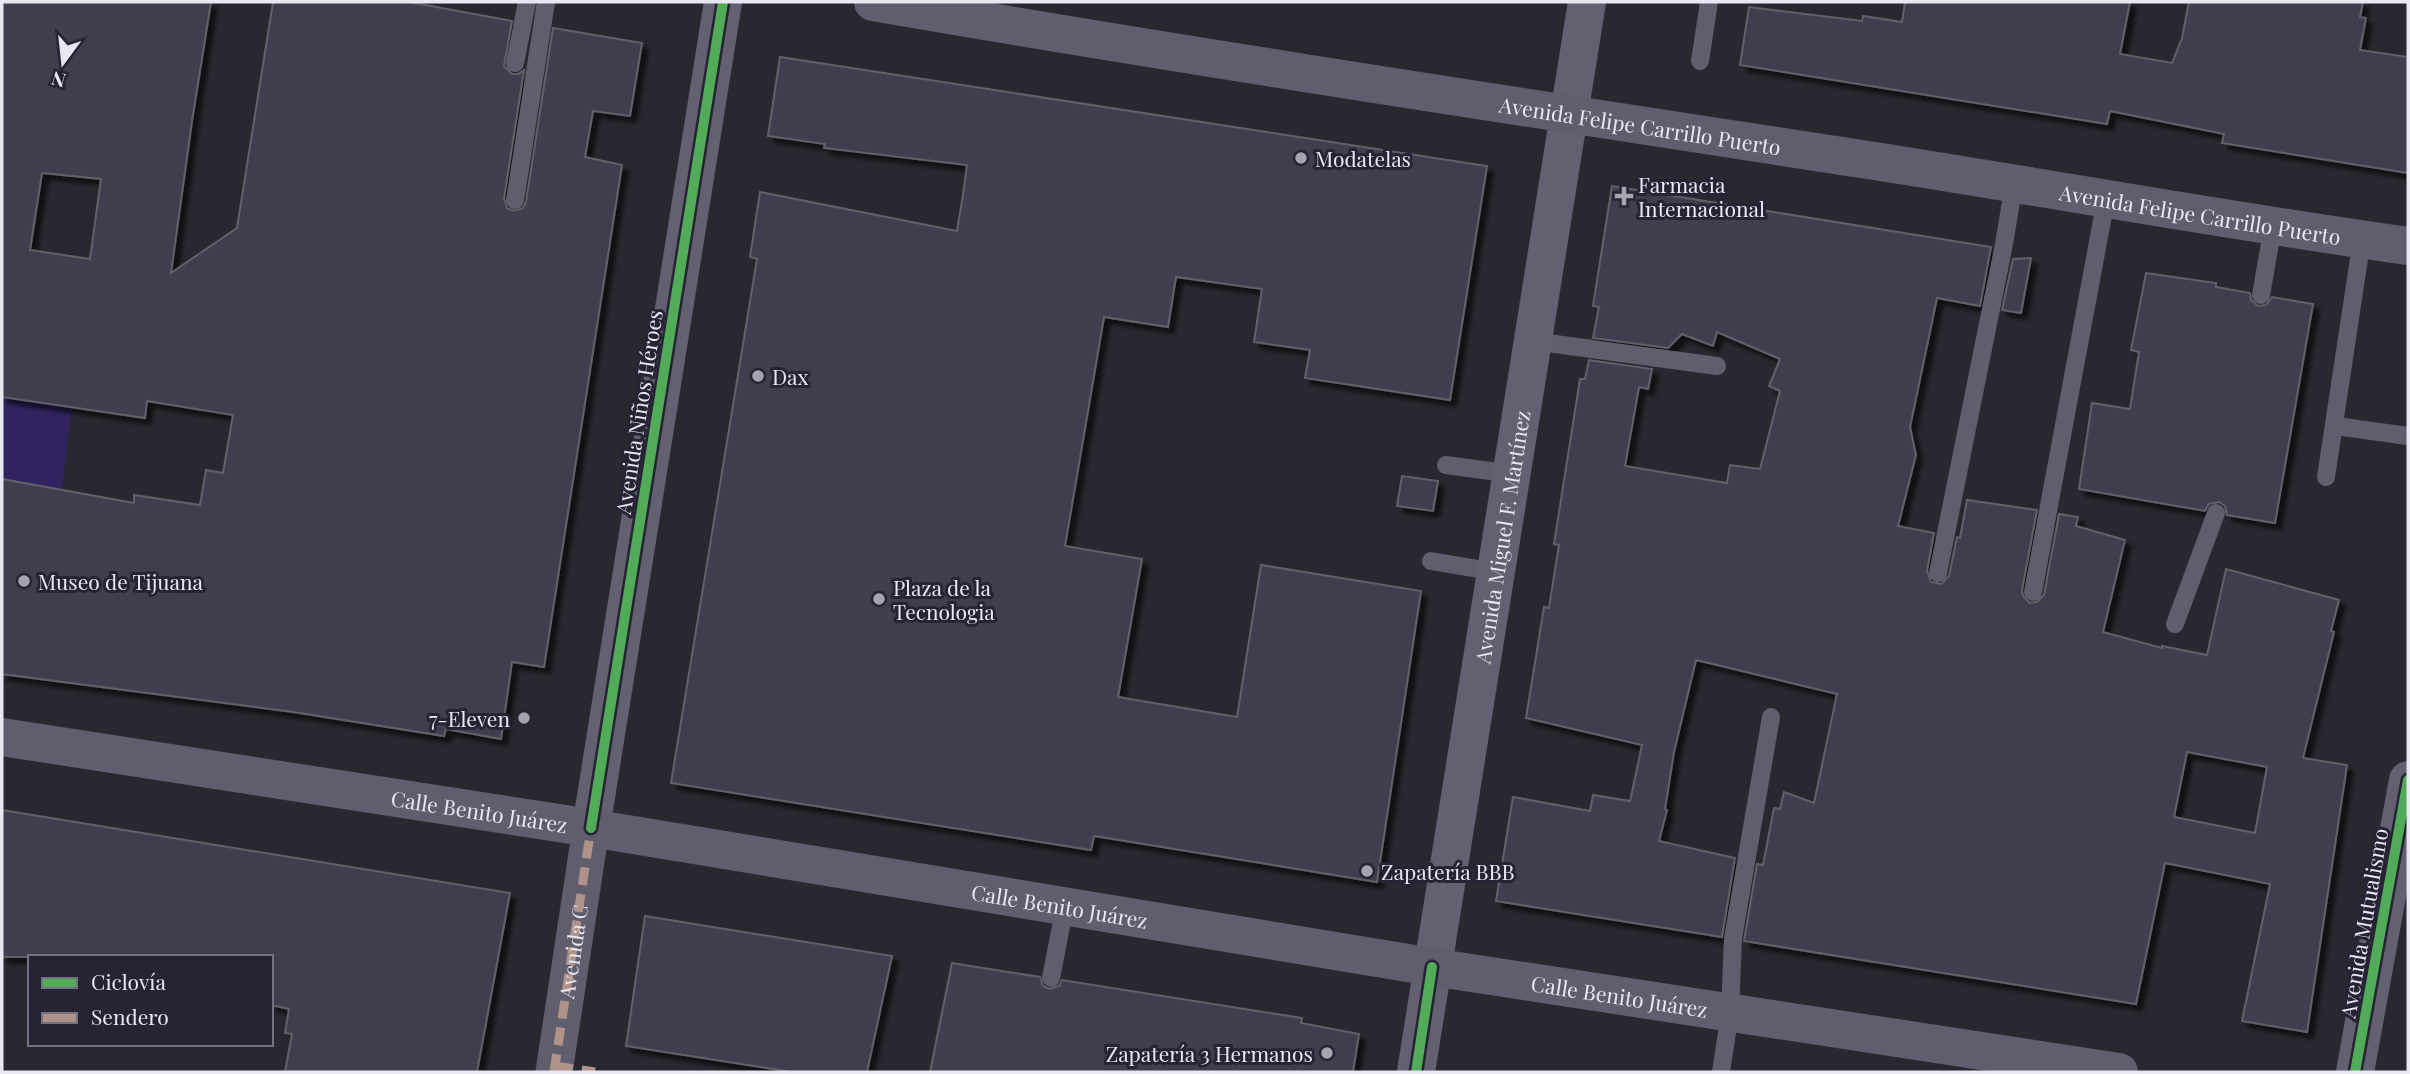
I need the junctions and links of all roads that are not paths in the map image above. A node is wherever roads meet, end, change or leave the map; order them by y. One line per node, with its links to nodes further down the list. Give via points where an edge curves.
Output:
1 (527, 2): 8 (lane)
2 (546, 2): 12 (lane)
3 (723, 2): 33 (street, Avenida Niños Héroes)
4 (873, 2): 9 (main road, Avenida Felipe Carrillo Puerto)
5 (1587, 2): 9 (street, Avenida Miguel F. Martínez)
6 (1709, 2): 7 (lane)
7 (1700, 61)
8 (515, 63)
9 (1569, 114): 10 (main road, Avenida Felipe Carrillo Puerto); 17 (street, Avenida Miguel F. Martínez)
10 (2014, 184): 11 (main road, Avenida Felipe Carrillo Puerto); 27 (lane)
11 (2106, 199): 13 (main road, Avenida Felipe Carrillo Puerto); 28 (lane)
12 (515, 200)
13 (2273, 226): 14 (main road, Avenida Felipe Carrillo Puerto); 16 (lane)
14 (2362, 239): 15 (main road, Avenida Felipe Carrillo Puerto); 19 (lane)
15 (2408, 246)
16 (2261, 295)
17 (1532, 341): 18 (lane); 22 (street, Avenida Miguel F. Martínez)
18 (1717, 366)
19 (2336, 426): 20 (lane); 23 (lane)
20 (2408, 436)
21 (1446, 465): 22 (lane)
22 (1512, 474): 26 (street, Avenida Miguel F. Martínez)
23 (2326, 477)
24 (2216, 513): 29 (lane)
25 (1431, 561): 26 (lane)
26 (1496, 572): 35 (street, Avenida Miguel F. Martínez)
27 (1938, 573)
28 (2033, 592)
29 (2175, 624)
30 (1771, 717): 37 (lane, via 1733,938)
31 (2, 737): 33 (main road, Calle Benito Juárez)
32 (2408, 780): 42 (street, Avenida Mutualismo)
33 (591, 828): 34 (main road, Calle Benito Juárez); 38 (street, Avenida C)
34 (1065, 906): 35 (main road, Calle Benito Juárez); 36 (lane)
35 (1432, 967): 37 (main road, Calle Benito Juárez); 39 (street, Avenida Miguel F. Martínez)
36 (1051, 978)
37 (1730, 1013): 40 (lane); 41 (main road, Calle Benito Juárez, via 1959,1055)
38 (554, 1072)
39 (1416, 1072)
40 (1721, 1072)
41 (2119, 1072)
42 (2355, 1072)

